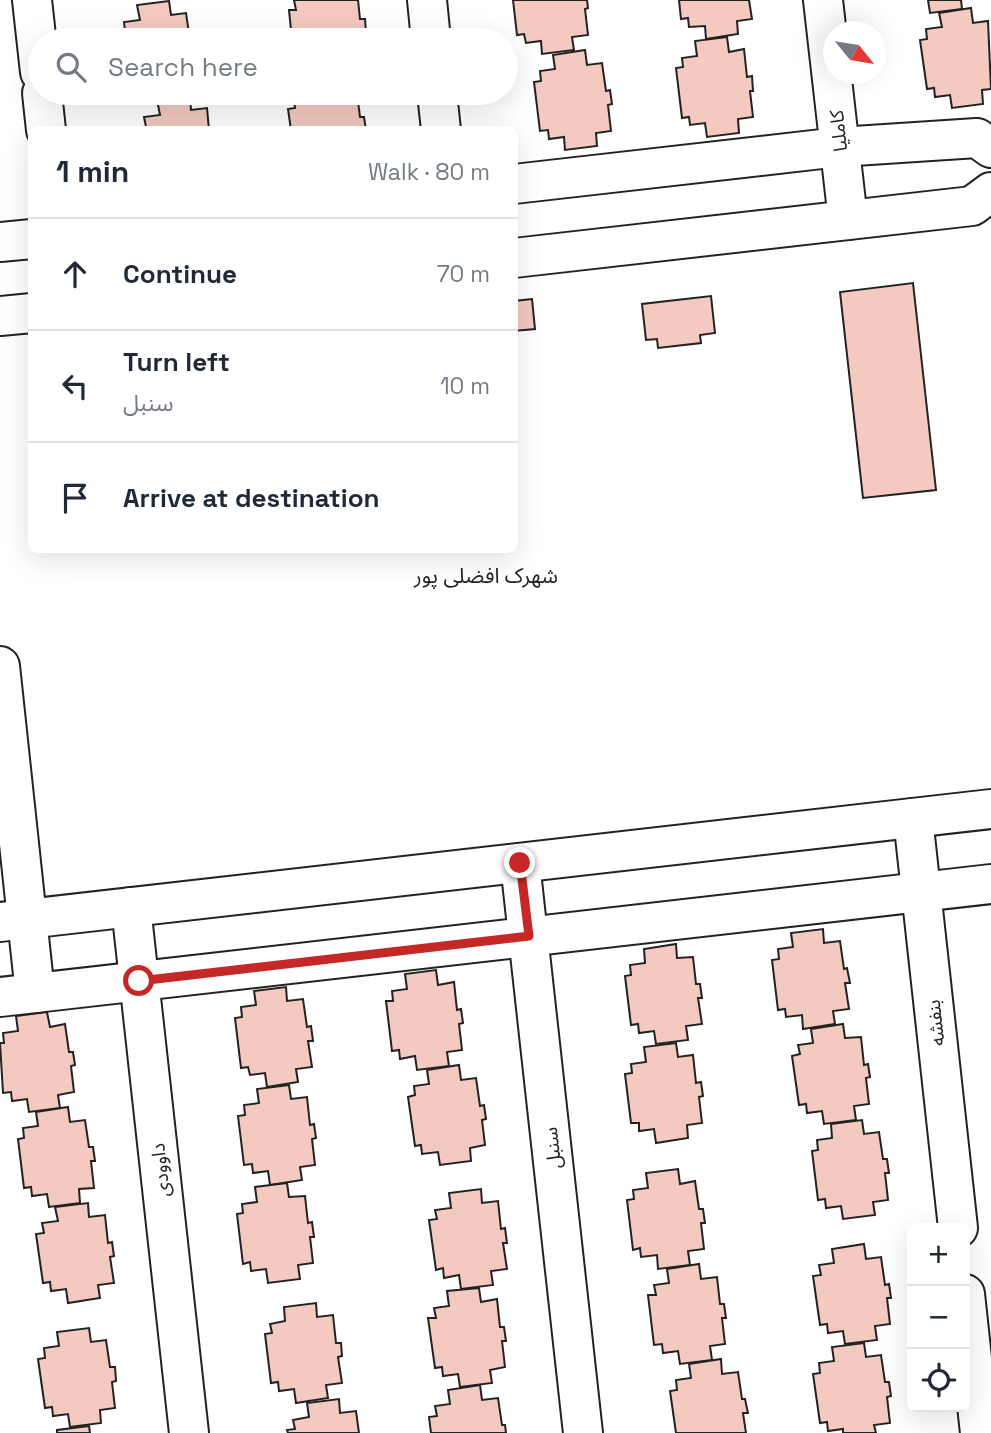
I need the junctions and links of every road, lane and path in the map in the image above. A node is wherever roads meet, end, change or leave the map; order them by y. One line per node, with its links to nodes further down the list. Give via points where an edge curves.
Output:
1 (32, 0): 4 (street)
2 (427, 0): 5 (street)
3 (823, 0): 10 (street, کاملیا)
4 (35, 28)
5 (430, 28)
6 (44, 105): 8 (street)
7 (438, 105): 9 (street)
8 (47, 126)
9 (441, 126)
10 (839, 147): 11 (street, via 977,138); 12 (street); 14 (street, کاملیا)
11 (991, 148)
12 (518, 184)
13 (991, 192): 14 (street, via 972,206)
14 (848, 220): 17 (street)
15 (28, 239): 16 (street)
16 (0, 242)
17 (518, 258)
18 (28, 313): 19 (street)
19 (0, 316)
20 (0, 666): 27 (street)
21 (991, 809): 22 (street)
22 (912, 818): 23 (street); 25 (street, بنفشه)
23 (520, 863): 26 (street); 28 (street, سنبل)
24 (991, 884): 25 (street)
25 (921, 892): 28 (street); 31 (street, بنفشه)
26 (131, 907): 27 (street); 29 (street, داوودی)
27 (14, 920): 30 (street)
28 (529, 936): 29 (street); 34 (street, سنبل)
29 (139, 981): 30 (street); 33 (street, داوودی)
30 (18, 995)
31 (957, 1223)
32 (970, 1340): 35 (street)
33 (189, 1433)
34 (583, 1433)
35 (980, 1433)

